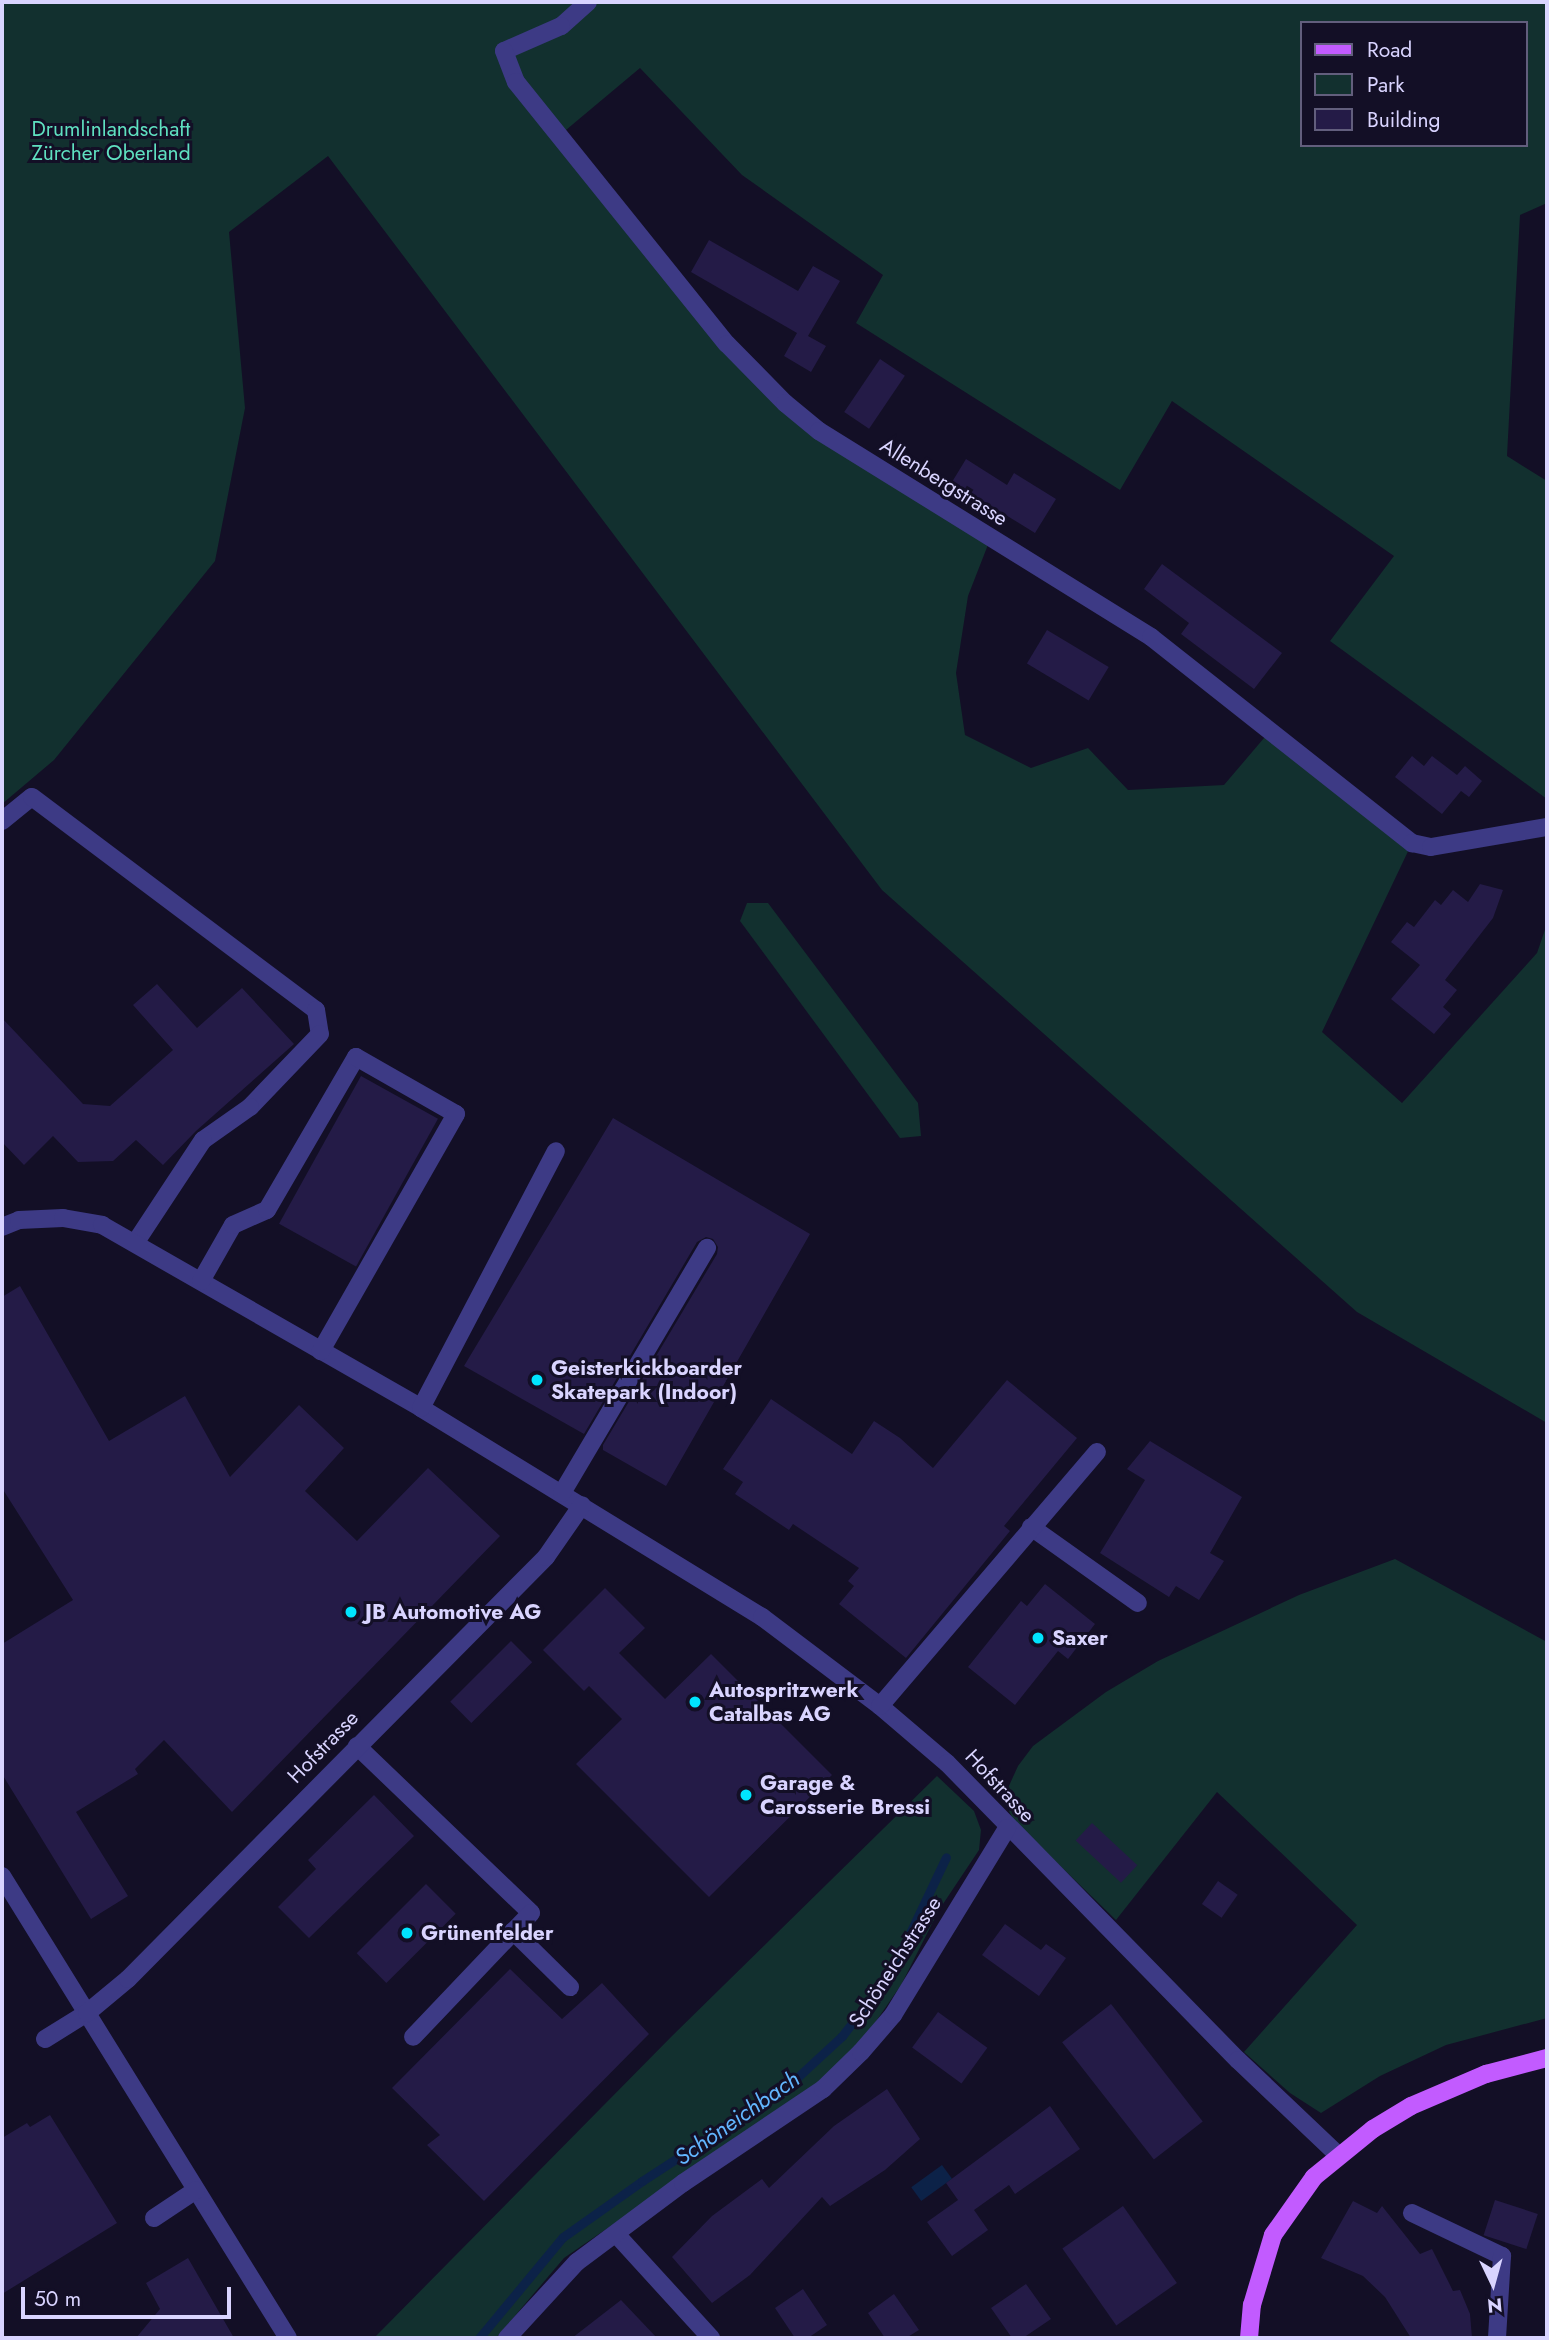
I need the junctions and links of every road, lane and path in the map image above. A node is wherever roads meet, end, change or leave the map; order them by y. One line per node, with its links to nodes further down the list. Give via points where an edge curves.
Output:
1 (588, 2): 3 (street, Allenbergstrasse, via 561,26 504,51 516,82 727,344 785,403 819,430 1151,637 1412,843 1431,847)
2 (2, 821): 6 (street, via 33,797 316,1010 320,1034 250,1107 204,1140)
3 (1547, 827)
4 (556, 1151): 10 (street)
5 (2, 1227): 6 (street, Hofstrasse, via 19,1220 63,1218 102,1225)
6 (135, 1243): 8 (street, Hofstrasse)
7 (707, 1248): 12 (street)
8 (201, 1281): 9 (street, Hofstrasse); 9 (street, via 233,1225 267,1210 356,1057 456,1114)
9 (321, 1351): 10 (street, Hofstrasse)
10 (421, 1408): 12 (street, Hofstrasse)
11 (1097, 1452): 14 (street)
12 (562, 1493): 13 (street, Hofstrasse)
13 (582, 1505): 16 (street, Hofstrasse, via 762,1617); 17 (street, Hofstrasse, via 546,1557)
14 (1031, 1527): 15 (street); 16 (street)
15 (1138, 1603)
16 (880, 1706): 18 (street, Hofstrasse, via 947,1763)
17 (357, 1746): 20 (street, via 531,1913); 22 (street, Hofstrasse, via 128,1979)
18 (1007, 1828): 26 (street, Hofstrasse); 30 (street, Schöneichstrasse, via 892,2015 861,2053 823,2089)
19 (2, 1876): 22 (street)
20 (513, 1931): 21 (street); 23 (street)
21 (570, 1987)
22 (88, 2013): 24 (street, Hofstrasse); 27 (street)
23 (413, 2037)
24 (45, 2039)
25 (1547, 2059): 26 (main road, via 1450,2087 1373,2129)
26 (1338, 2155): 34 (main road, via 1314,2177 1273,2235 1252,2305)
27 (196, 2190): 29 (street); 31 (street)
28 (1412, 2213): 35 (street, via 1502,2256)
29 (154, 2218)
30 (616, 2234): 32 (street, Schöneichstrasse, via 577,2262); 33 (street)
31 (288, 2338)
32 (507, 2338)
33 (711, 2338)
34 (1249, 2338)
35 (1496, 2338)

